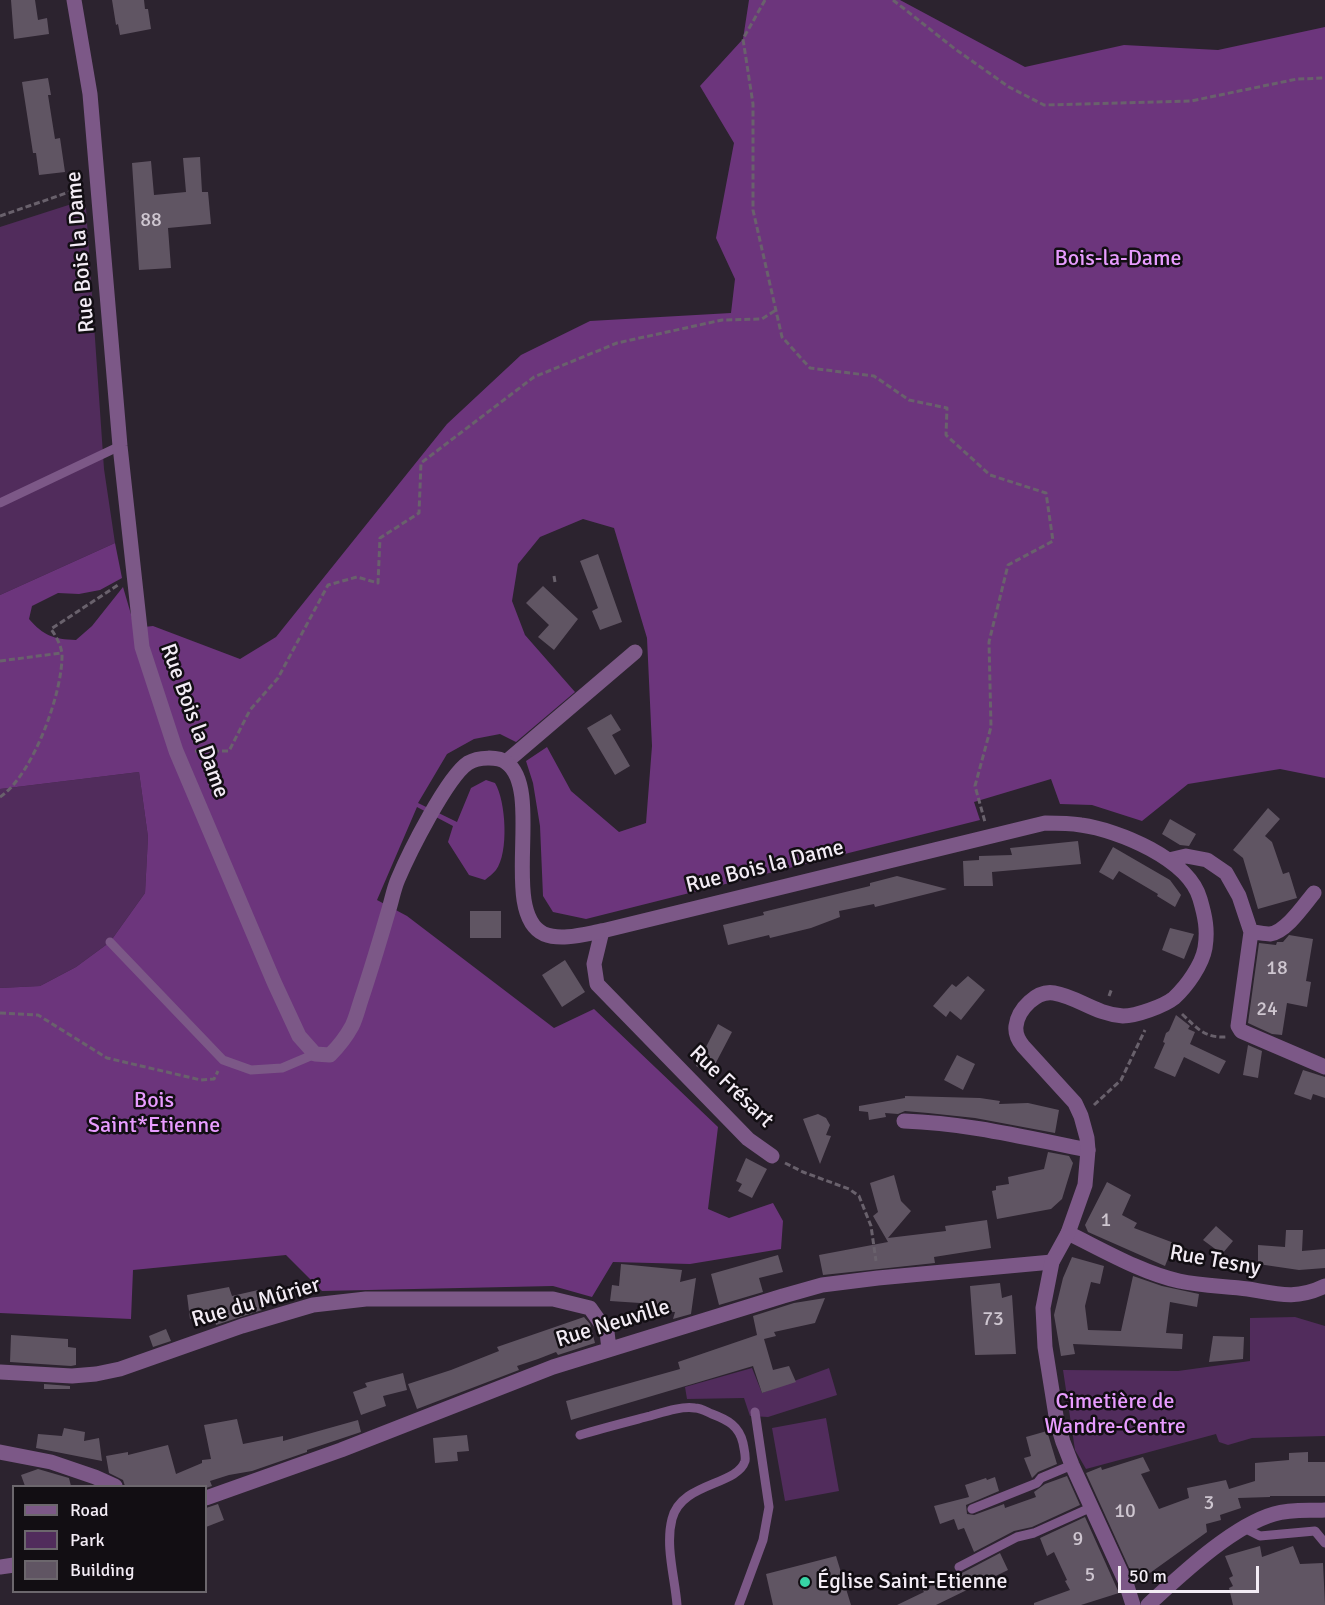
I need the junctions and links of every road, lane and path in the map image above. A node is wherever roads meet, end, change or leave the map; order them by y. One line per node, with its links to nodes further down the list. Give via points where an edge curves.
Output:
1 (75, 0): 5 (street, Rue Bois la Dame, via 90,94)
2 (765, 0): 7 (path, via 743,39 753,104 753,210)
3 (893, 0): 4 (path, via 964,56 1044,105 1191,101 1297,79)
4 (1325, 78)
5 (97, 183): 6 (path); 8 (street, Rue Bois la Dame)
6 (0, 216)
7 (776, 310): 16 (path, via 762,320 722,320 617,343 534,377 420,463 419,513 380,538 378,583 357,577 328,585 278,678 250,710 229,751); 19 (path, via 782,337 810,368 874,376 909,400 947,408 946,435 990,475 1046,493 1053,541 1008,565 989,642 991,727 975,786 985,818)
8 (120, 446): 9 (lane); 11 (street, Rue Bois la Dame)
9 (0, 503)
10 (554, 576): 12 (path)
11 (134, 580): 14 (path, via 121,583 51,629); 16 (street, Rue Bois la Dame, via 142,647)
12 (555, 582)
13 (635, 652): 17 (street)
14 (62, 653): 15 (path); 18 (path, via 51,713 28,766)
15 (0, 661)
16 (176, 751): 29 (street, Rue Bois la Dame, via 274,982 299,1036)
17 (506, 762): 22 (street, Rue Bois la Dame, via 520,788 524,905 532,924 551,936); 29 (street, via 488,757 469,762 441,797 397,880 352,1025 330,1055)
18 (0, 797)
19 (984, 837): 20 (street, Rue Bois la Dame, via 1045,823 1082,825 1125,837); 22 (street, Rue Bois la Dame)
20 (1169, 860): 23 (street, via 1186,856 1207,860 1226,873); 25 (street, Rue Bois la Dame, via 1199,894 1207,924 1205,951 1193,976)
21 (1314, 893): 23 (street, via 1281,930 1270,934)
22 (602, 931): 35 (street, Rue Frésart, via 594,964 597,984 748,1139)
23 (1251, 932): 28 (street, via 1238,1026)
24 (110, 942): 30 (lane)
25 (1174, 998): 26 (street, Rue Bois la Dame); 28 (path, via 1182,1014 1204,1034 1213,1038 1235,1036)
26 (1152, 1009): 32 (path, via 1121,1080); 32 (street, Rue Bois la Dame, via 1125,1016 1098,1011 1053,993 1038,996 1026,1006 1016,1025 1016,1037 1075,1103)
27 (0, 1013): 30 (path, via 38,1015 107,1058 201,1080 214,1079)
28 (1241, 1031): 31 (street)
29 (315, 1054): 30 (lane, via 282,1068 251,1070)
30 (224, 1060)
31 (1325, 1067)
32 (1081, 1116): 34 (street, Rue Bois la Dame)
33 (904, 1122): 34 (street, via 966,1126)
34 (1088, 1150): 36 (street, Rue Bois la Dame, via 1085,1185)
35 (772, 1156): 38 (path, Rue Frésart, via 859,1196 871,1226)
36 (1068, 1233): 37 (street, Rue Bois la Dame); 39 (street, Rue Tesny, via 1136,1266 1178,1281 1299,1295)
37 (1052, 1262): 38 (street, Rue Neuville); 45 (street, Rue Bois la Dame, via 1043,1308 1045,1347 1057,1422)
38 (878, 1278): 40 (street, Rue Neuville, via 812,1288)
39 (1325, 1286)
40 (609, 1349): 41 (street, Rue du Mûrier, via 607,1332 590,1308 553,1299 366,1299 313,1305 96,1374); 47 (street, Rue Neuville, via 553,1366 341,1450)
41 (0, 1372)
42 (755, 1412): 55 (lane, via 770,1507 763,1540)
43 (580, 1435): 54 (lane, via 674,1409 695,1407 721,1417 741,1434 745,1462 739,1470 689,1495 672,1519 670,1544)
44 (0, 1452): 46 (street, via 51,1462)
45 (1072, 1465): 48 (street, Rue Bois la Dame); 49 (lane)
46 (113, 1485)
47 (207, 1498)
48 (1092, 1508): 53 (lane, via 1017,1537); 56 (street, Rue Bois la Dame)
49 (972, 1509)
50 (1325, 1510): 51 (street, via 1274,1514)
51 (1244, 1527): 52 (lane, via 1260,1536 1315,1531); 57 (street)
52 (1325, 1543)
53 (959, 1567)
54 (677, 1605)
55 (739, 1605)
56 (1133, 1605)
57 (1148, 1605)

